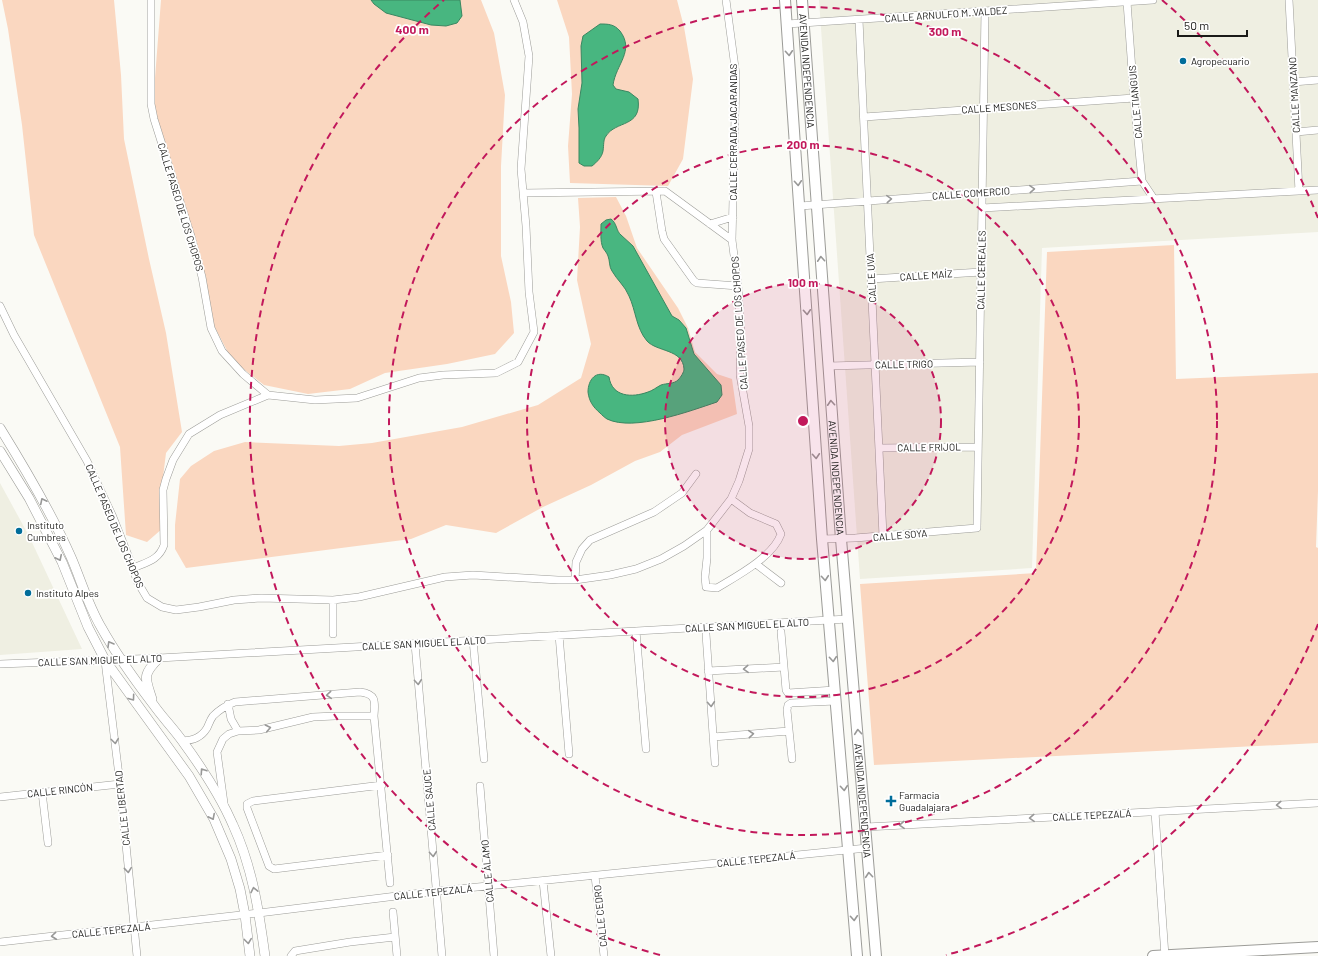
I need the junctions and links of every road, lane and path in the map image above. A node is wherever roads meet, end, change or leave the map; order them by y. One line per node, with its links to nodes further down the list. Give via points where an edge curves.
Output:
1 (151, 0): 41 (street, CALLE PASEO DE LOS CHOPOS, via 151,104 202,277 210,328 222,351 243,374)
2 (514, 0): 24 (street, via 523,22 529,56 520,169)
3 (726, 0): 31 (street, CALLE CERRADA JACARANDAS, via 736,75)
4 (785, 0): 12 (main road, AVENIDA INDEPENDENCIA)
5 (802, 0): 11 (main road, AVENIDA INDEPENDENCIA)
6 (1153, 0): 8 (street, CALLE ARNULFO M. VALDEZ)
7 (1289, 0): 14 (street, CALLE MANZANO)
8 (1127, 2): 9 (street, CALLE ARNULFO M. VALDEZ); 15 (street, CALLE TIANGUIS)
9 (985, 11): 10 (street, CALLE ARNULFO M. VALDEZ); 16 (street, CALLE CEREALES)
10 (859, 20): 11 (street, CALLE ARNULFO M. VALDEZ); 17 (street, CALLE UVA)
11 (804, 23): 12 (street, CALLE ARNULFO M. VALDEZ); 28 (main road, AVENIDA INDEPENDENCIA)
12 (787, 24): 29 (main road, AVENIDA INDEPENDENCIA, one-way to 29)
13 (1318, 80): 14 (street)
14 (1293, 82): 19 (street, CALLE MANZANO)
15 (1134, 98): 16 (street, CALLE MESONES); 20 (street, CALLE TIANGUIS)
16 (984, 108): 17 (street, CALLE MESONES); 25 (street, CALLE CEREALES)
17 (864, 117): 27 (street, CALLE UVA)
18 (1318, 130): 19 (street)
19 (1296, 132): 22 (street, CALLE MANZANO)
20 (1142, 181): 25 (street, CALLE COMERCIO, one-way to 20); 26 (street, CALLE TIANGUIS)
21 (1318, 190): 22 (street, CALLE COMERCIO)
22 (1299, 191): 26 (street, CALLE COMERCIO)
23 (656, 192): 24 (street); 32 (street, via 665,191); 36 (street, via 664,238 694,281)
24 (523, 193): 41 (street, via 534,332 518,362 496,373 419,378 357,398 315,400)
25 (982, 193): 27 (street, CALLE COMERCIO, one-way to 25); 30 (street, CALLE CEREALES)
26 (1154, 199): 30 (street, CALLE COMERCIO)
27 (868, 201): 28 (street, CALLE COMERCIO); 35 (street, CALLE UVA)
28 (818, 204): 29 (street, CALLE COMERCIO); 40 (main road, AVENIDA INDEPENDENCIA, one-way to 28)
29 (800, 206): 51 (main road, AVENIDA INDEPENDENCIA, one-way to 51)
30 (982, 208): 34 (street, CALLE CEREALES)
31 (733, 217): 32 (street); 33 (street, CALLE CERRADA JACARANDAS)
32 (710, 224): 33 (street)
33 (732, 240): 36 (street, CALLE PASEO DE LOS CHOPOS)
34 (981, 272): 35 (street, CALLE MAÍZ); 38 (street, CALLE CEREALES)
35 (871, 279): 39 (street, CALLE UVA)
36 (738, 286): 47 (street, CALLE PASEO DE LOS CHOPOS, via 740,375 749,426 749,449)
37 (0, 306): 54 (street, CALLE PASEO DE LOS CHOPOS, via 87,461)
38 (980, 362): 39 (street, CALLE TRIGO); 43 (street, CALLE CEREALES)
39 (875, 364): 40 (street, CALLE TRIGO); 44 (street, CALLE UVA)
40 (828, 366): 52 (main road, AVENIDA INDEPENDENCIA, one-way to 40)
41 (268, 395): 54 (street, via 220,415 189,434 173,460 163,490 162,552 157,558)
42 (0, 428): 68 (street, one-way to 42, via 96,618 71,557 40,494)
43 (978, 447): 44 (street, CALLE FRIJOL); 48 (street, CALLE CEREALES)
44 (879, 448): 50 (street, CALLE UVA)
45 (0, 451): 69 (street, one-way to 69, via 29,498 62,562 88,627)
46 (696, 474): 55 (street, via 682,493 654,512 590,540 576,562)
47 (731, 499): 49 (street, CALLE PASEO DE LOS CHOPOS); 53 (street, via 750,513 776,524 781,534 778,542)
48 (977, 528): 50 (street, CALLE SOYA)
49 (707, 530): 53 (street, via 704,577 706,587 717,588); 55 (street, CALLE PASEO DE LOS CHOPOS, via 661,559 636,569)
50 (883, 536): 52 (street, CALLE SOYA)
51 (822, 539): 52 (street, CALLE SOYA); 59 (main road, AVENIDA INDEPENDENCIA, one-way to 59)
52 (840, 539): 58 (main road, AVENIDA INDEPENDENCIA)
53 (756, 564): 56 (street)
54 (133, 568): 57 (street, CALLE PASEO DE LOS CHOPOS, via 147,598 176,610 262,598)
55 (576, 580): 57 (street, CALLE PASEO DE LOS CHOPOS, via 473,575 445,577 359,597)
56 (782, 583)
57 (333, 600): 62 (street)
58 (848, 619): 59 (street, CALLE SAN MIGUEL EL ALTO); 95 (main road, AVENIDA INDEPENDENCIA, one-way to 58)
59 (829, 620): 60 (street, CALLE SAN MIGUEL EL ALTO); 73 (main road, AVENIDA INDEPENDENCIA, one-way to 73)
60 (636, 631): 64 (street, CALLE SAN MIGUEL EL ALTO); 82 (street)
61 (781, 632): 71 (street)
62 (333, 634)
63 (706, 634): 72 (street)
64 (559, 635): 65 (street, CALLE SAN MIGUEL EL ALTO); 83 (street)
65 (473, 640): 66 (street, CALLE SAN MIGUEL EL ALTO); 84 (street)
66 (415, 644): 67 (street, CALLE SAN MIGUEL EL ALTO); 104 (street, CALLE SAUCE, one-way to 104)
67 (159, 658): 68 (street, CALLE SAN MIGUEL EL ALTO); 76 (street, via 147,671 146,677)
68 (120, 659): 69 (street, CALLE SAN MIGUEL EL ALTO); 76 (street)
69 (105, 660): 70 (street, CALLE SAN MIGUEL EL ALTO); 87 (street, CALLE LIBERTAD, one-way to 87); 107 (street, one-way to 107, via 189,776 214,819 231,859)
70 (0, 664)
71 (784, 667): 72 (street, one-way to 72); 73 (street, via 788,693)
72 (708, 671): 80 (street, one-way to 80)
73 (835, 690): 74 (main road, AVENIDA INDEPENDENCIA)
74 (836, 701): 79 (street, via 791,703 787,710); 98 (main road, AVENIDA INDEPENDENCIA, one-way to 98)
75 (228, 704): 77 (street, one-way to 75, via 374,699 368,693 360,692); 78 (street, via 231,719); 81 (street, via 213,716 203,734 198,738)
76 (154, 706): 81 (street)
77 (374, 716): 78 (street, one-way to 77, via 259,730 313,717); 88 (street)
78 (238, 731): 93 (street, via 222,739 217,752)
79 (789, 731): 80 (street, one-way to 79); 85 (street)
80 (713, 737): 86 (street)
81 (182, 741): 93 (street, one-way to 81)
82 (646, 749)
83 (569, 754)
84 (484, 759)
85 (792, 759)
86 (715, 763)
87 (120, 784): 90 (street, CALLE RINCÓN); 108 (street, CALLE LIBERTAD, one-way to 108)
88 (382, 785): 99 (street); 99 (street, via 253,801 247,808 269,866 274,870)
89 (480, 786): 103 (street, CALLE ÁLAMO)
90 (42, 792): 91 (street, CALLE RINCÓN); 96 (street)
91 (0, 797)
92 (1318, 803): 94 (street, CALLE TEPEZALÁ, one-way to 94)
93 (225, 809): 106 (street, one-way to 93, via 245,854)
94 (1155, 812): 95 (street, CALLE TEPEZALÁ, one-way to 95); 124 (street)
95 (866, 827): 97 (main road, AVENIDA INDEPENDENCIA)
96 (48, 843)
97 (867, 848): 98 (street, CALLE TEPEZALÁ); 122 (main road, AVENIDA INDEPENDENCIA, one-way to 97)
98 (849, 850): 100 (street, CALLE TEPEZALÁ); 121 (main road, AVENIDA INDEPENDENCIA, one-way to 121)
99 (388, 855): 102 (street)
100 (595, 876): 101 (street, CALLE TEPEZALÁ); 120 (street, CALLE CEDRO)
101 (543, 881): 103 (street, CALLE TEPEZALÁ); 119 (street)
102 (390, 883)
103 (489, 886): 104 (street, CALLE TEPEZALÁ); 118 (street, CALLE ÁLAMO)
104 (437, 892): 106 (street, CALLE TEPEZALÁ); 117 (street, CALLE SAUCE)
105 (393, 912): 109 (street)
106 (259, 913): 107 (street, CALLE TEPEZALÁ); 114 (street)
107 (245, 915): 108 (street, CALLE TEPEZALÁ); 113 (street, one-way to 113)
108 (134, 927): 110 (street, CALLE TEPEZALÁ, one-way to 110); 112 (street, CALLE LIBERTAD)
109 (395, 937): 115 (street, via 295,951); 116 (street)
110 (0, 942)
111 (1318, 947): 124 (main road)
112 (137, 956)
113 (250, 956)
114 (265, 956)
115 (290, 956)
116 (397, 956)
117 (442, 956)
118 (494, 956)
119 (551, 956)
120 (604, 956)
121 (857, 956)
122 (876, 956)
123 (1153, 956): 124 (main road)
124 (1165, 956)

